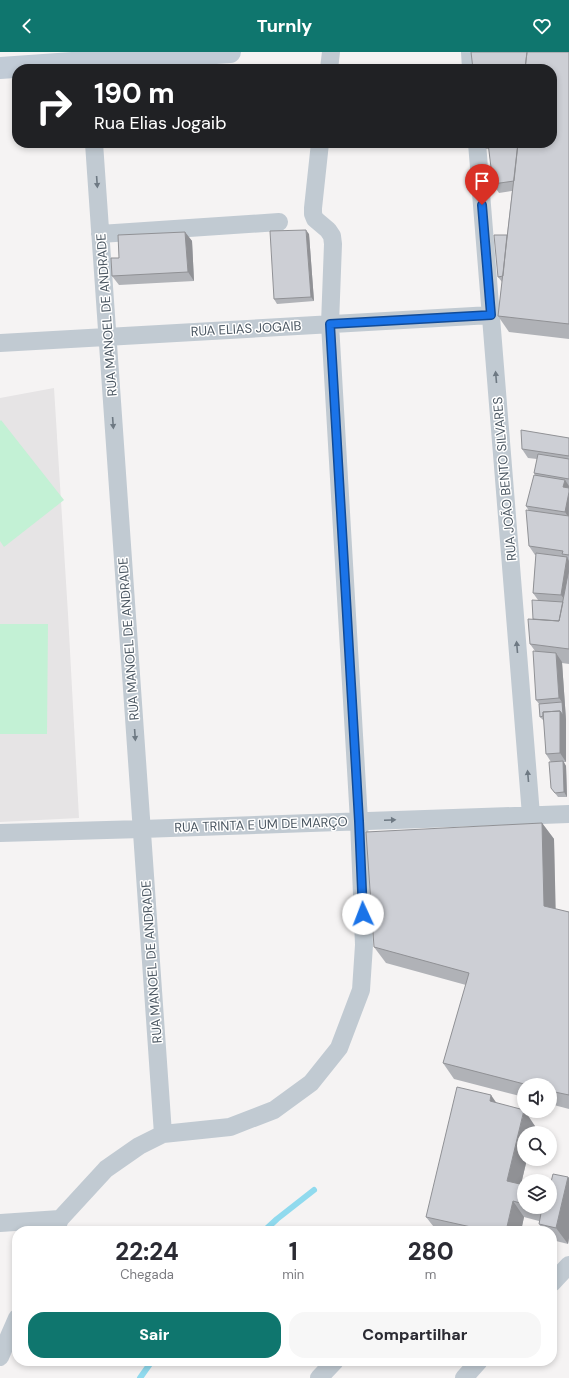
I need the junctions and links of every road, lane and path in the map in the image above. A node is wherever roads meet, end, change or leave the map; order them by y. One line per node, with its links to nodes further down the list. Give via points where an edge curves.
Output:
1 (230, 52): 4 (street)
2 (331, 52): 6 (street)
3 (470, 52): 7 (street)
4 (89, 61): 5 (street)
5 (51, 64)
6 (330, 64)
7 (471, 64)
8 (12, 67): 9 (street)
9 (0, 68)
10 (94, 148): 14 (street, RUA MANOEL DE ANDRADE, one-way to 14)
11 (319, 148): 16 (street, via 313,208 315,219 332,236)
12 (477, 148): 15 (street, RUA JOÃO BENTO SILVARES)
13 (280, 222): 14 (street)
14 (100, 234): 17 (street, RUA MANOEL DE ANDRADE)
15 (491, 315): 16 (street, RUA ELIAS JOGAIB); 20 (street, RUA JOÃO BENTO SILVARES, one-way to 15)
16 (330, 324): 17 (street, RUA ELIAS JOGAIB); 21 (street)
17 (107, 336): 18 (street, RUA ELIAS JOGAIB); 22 (street, RUA MANOEL DE ANDRADE, one-way to 22)
18 (0, 343)
19 (569, 814): 20 (street, RUA TRINTA E UM DE MARÇO)
20 (531, 815): 21 (street, RUA TRINTA E UM DE MARÇO, one-way to 20)
21 (359, 821): 22 (street, RUA TRINTA E UM DE MARÇO); 24 (street, via 364,946 361,990 339,1048 311,1083 274,1110 230,1127)
22 (142, 829): 23 (street, RUA TRINTA E UM DE MARÇO); 24 (street, RUA MANOEL DE ANDRADE)
23 (0, 833)
24 (163, 1134): 26 (street, via 140,1146 106,1170)
25 (0, 1223): 26 (street)
26 (58, 1225)
27 (569, 1265): 28 (street)
28 (557, 1278)
29 (12, 1329): 30 (street)
30 (0, 1357)
31 (330, 1366): 33 (street)
32 (475, 1366): 34 (street)
33 (319, 1378)
34 (464, 1378)

